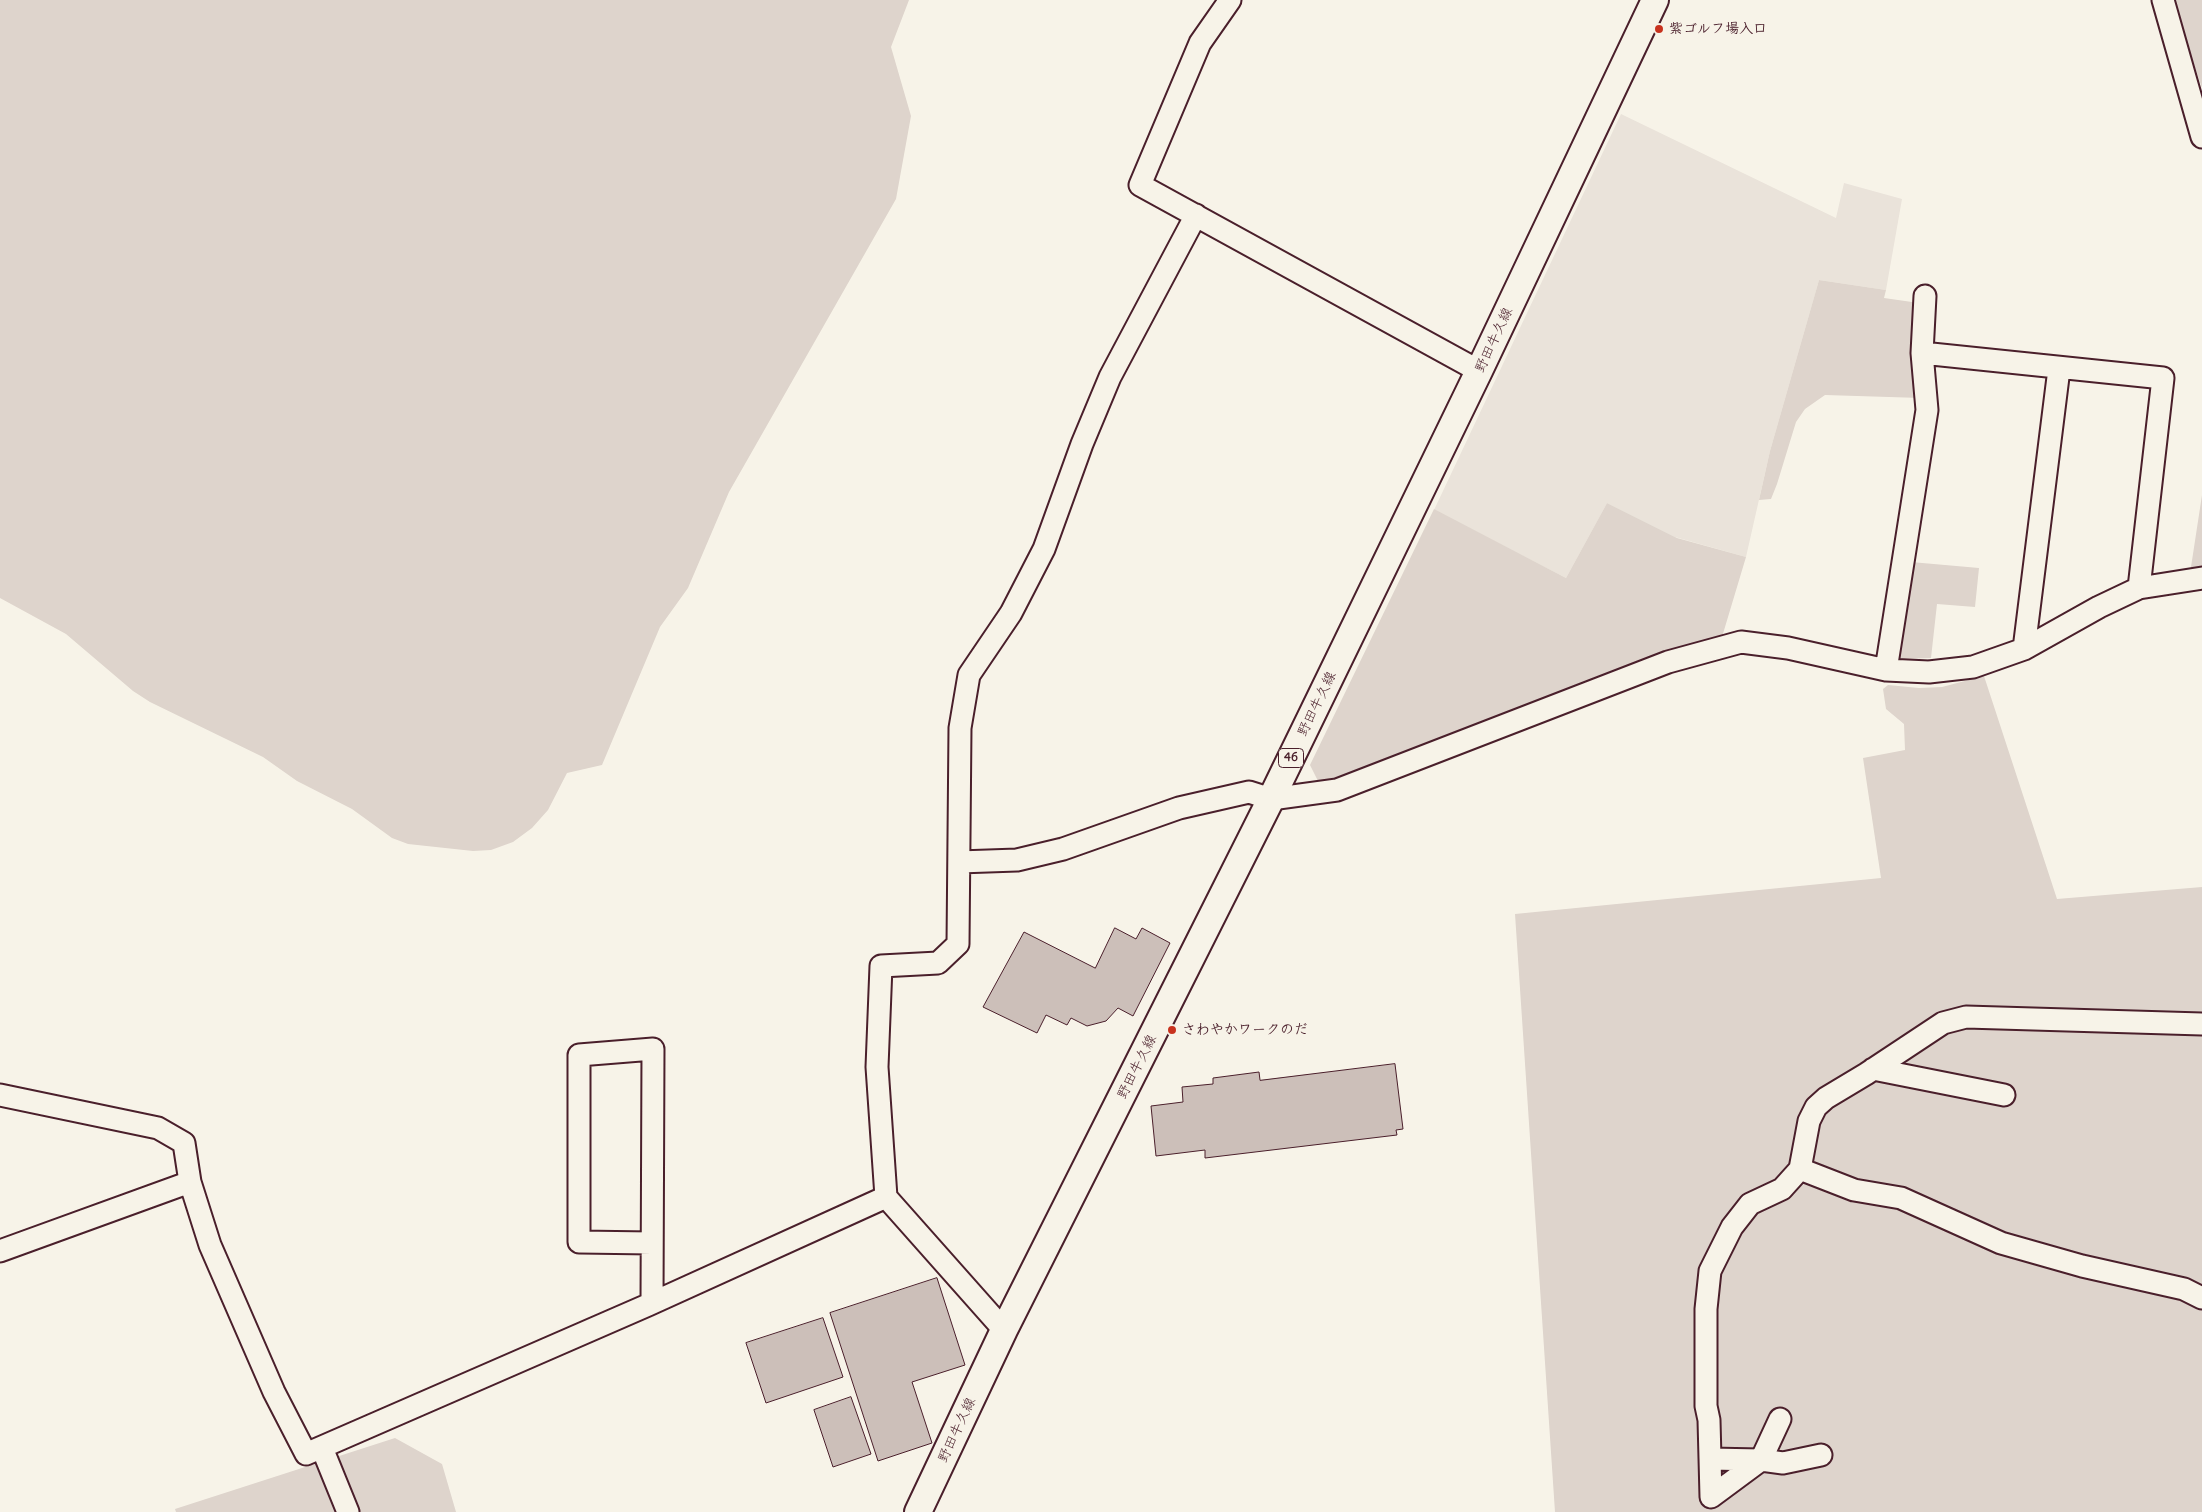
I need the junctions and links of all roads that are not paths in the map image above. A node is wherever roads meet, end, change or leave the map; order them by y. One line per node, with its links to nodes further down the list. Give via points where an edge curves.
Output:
1 (1230, 0): 5 (street, via 1200,43 1140,186)
2 (1655, 0): 9 (main road, 野田牛久線 / 46)
3 (2163, 0): 4 (street)
4 (2202, 137)
5 (1196, 215): 9 (street); 15 (street, via 1110,377 1044,549 1011,613 970,675 960,728)
6 (1925, 296): 7 (street)
7 (1922, 353): 8 (street); 13 (street, via 1927,410)
8 (2059, 369): 11 (street, via 2163,378); 12 (street)
9 (1479, 371): 14 (main road, 野田牛久線 / 46)
10 (2202, 578): 11 (street)
11 (2139, 588): 12 (street, via 2099,606)
12 (2024, 649): 13 (street, via 1974,667 1929,672)
13 (1886, 670): 14 (street, via 1788,648 1741,642 1668,662 1337,790)
14 (1271, 799): 15 (street, via 1249,792 1179,808 1063,848 1017,860); 27 (main road, 野田牛久線 / 46)
15 (959, 862): 22 (street, via 958,944 938,963 882,966 877,1067)
16 (2202, 1024): 17 (street, via 1966,1016 1943,1023)
17 (1874, 1069): 19 (street); 20 (street, via 1816,1107 1809,1122)
18 (0, 1095): 21 (street, via 158,1128 184,1143)
19 (2004, 1095)
20 (1800, 1169): 25 (street, via 1854,1190 1901,1198 2001,1243 2082,1266 2184,1288); 31 (street, via 1782,1189 1750,1204 1732,1227 1710,1271 1706,1309 1706,1406)
21 (190, 1182): 24 (street); 29 (street, via 210,1245 274,1392 306,1454)
22 (886, 1197): 26 (street); 27 (street)
23 (652, 1244): 23 (street, via 652,1049 579,1055 579,1242); 26 (street)
24 (0, 1251)
25 (2202, 1298)
26 (652, 1302): 29 (street)
27 (1004, 1330): 34 (main road, 野田牛久線 / 46)
28 (1780, 1419): 32 (street)
29 (322, 1448): 33 (street)
30 (1821, 1454): 32 (street, via 1783,1463)
31 (1710, 1459): 32 (street); 32 (street, via 1711,1497)
32 (1761, 1460)
33 (348, 1512)
34 (918, 1512)

